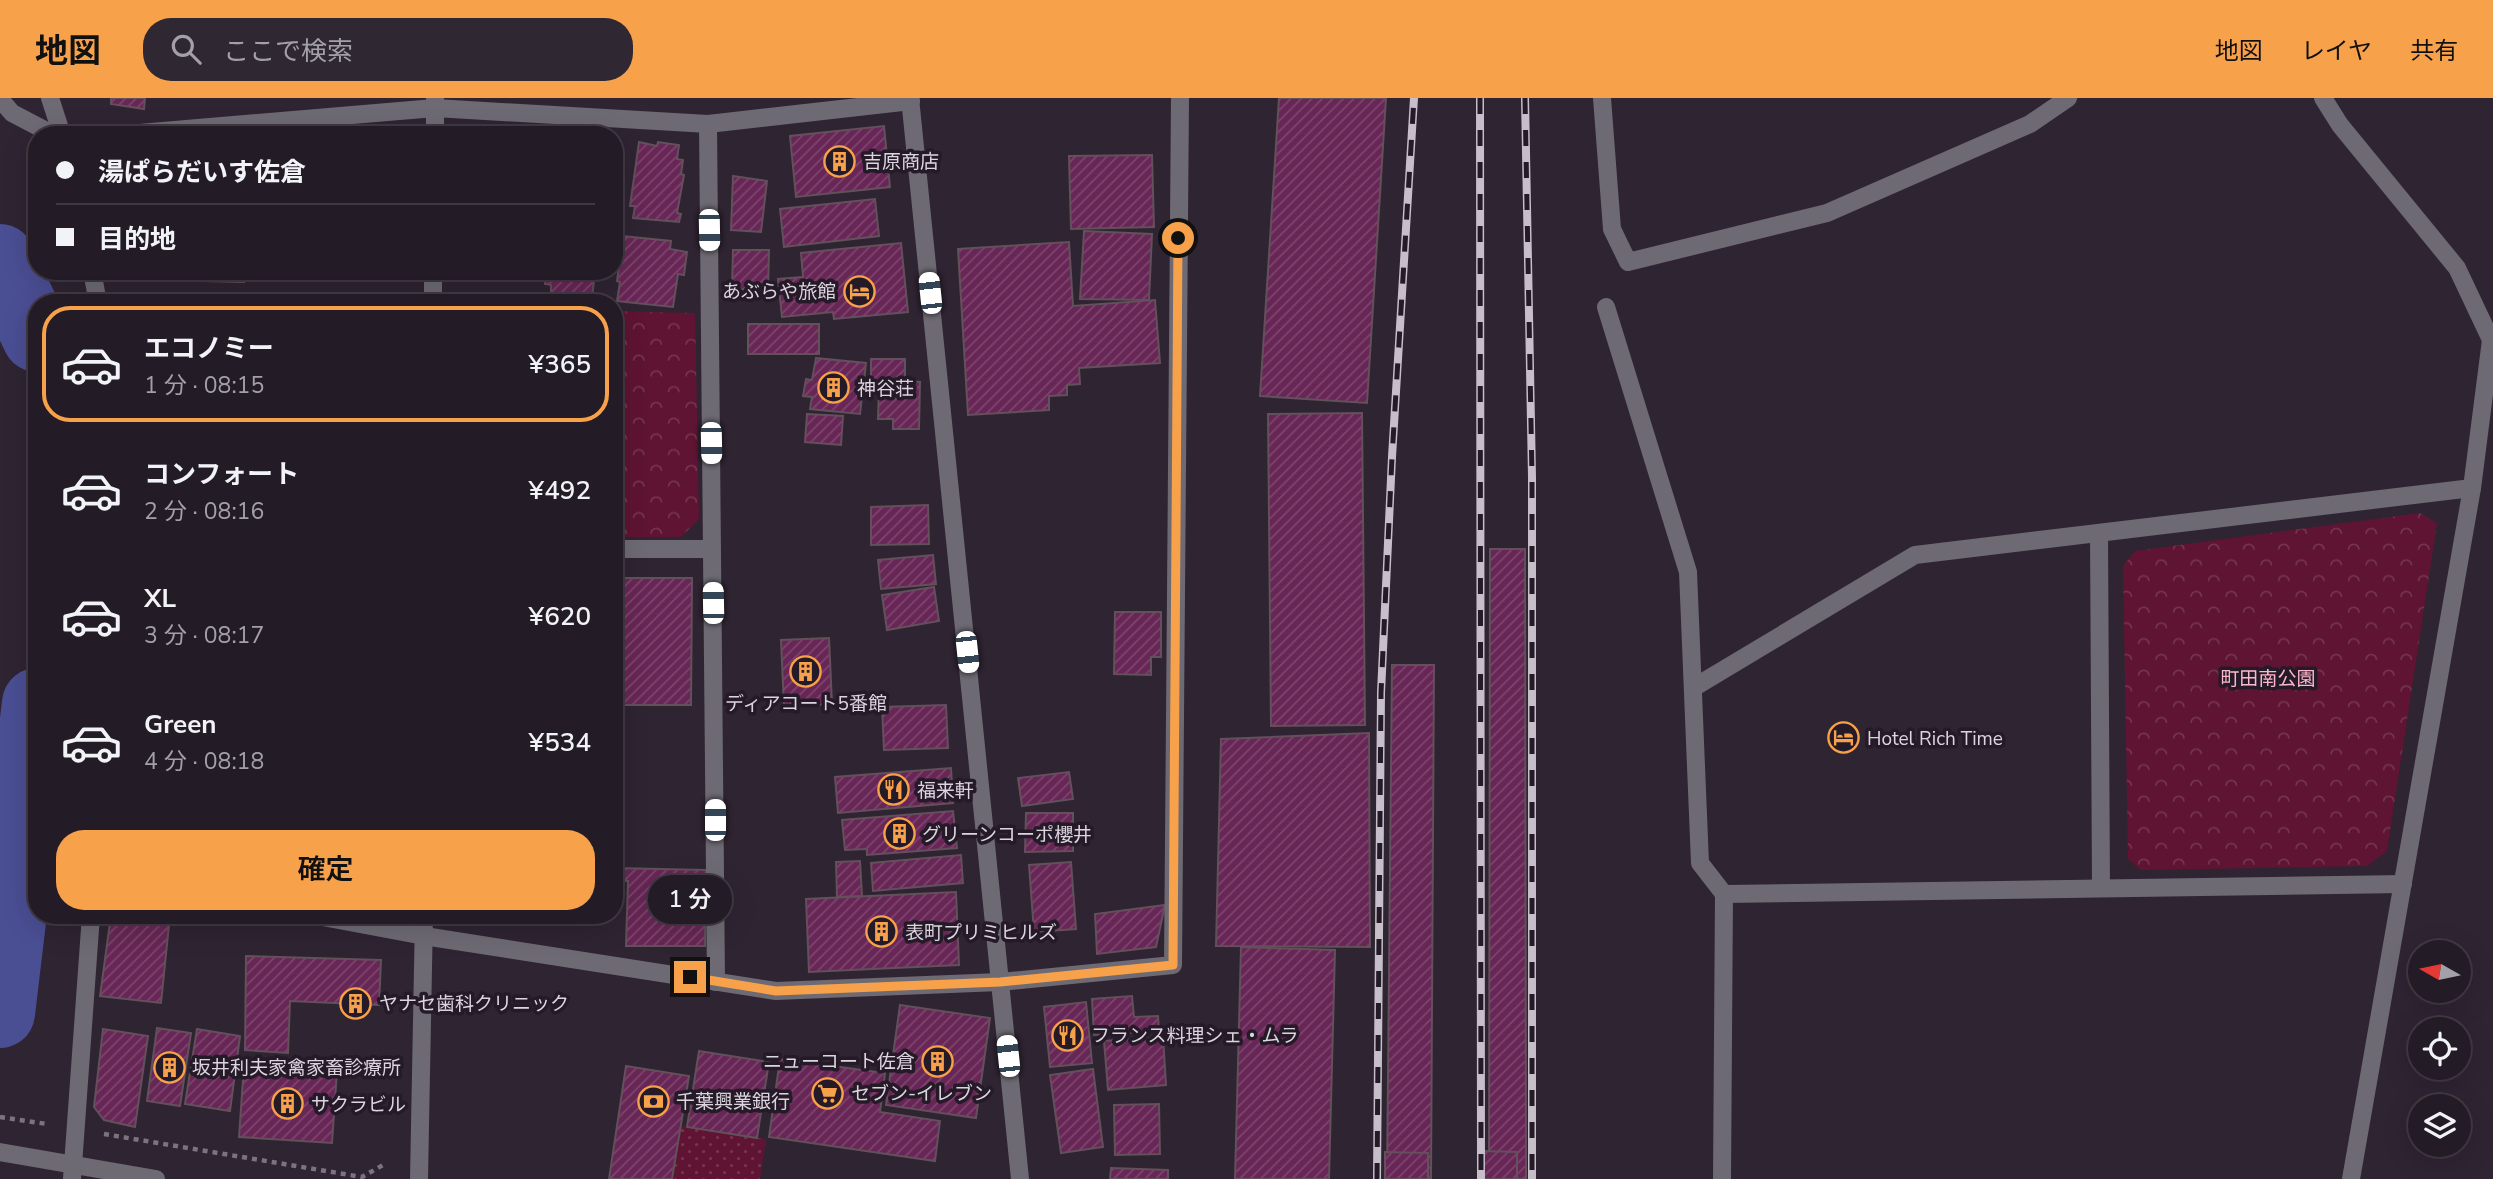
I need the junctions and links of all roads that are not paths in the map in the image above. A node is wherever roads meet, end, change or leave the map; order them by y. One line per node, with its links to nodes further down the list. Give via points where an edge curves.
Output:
1 (50, 98): 11 (street)
2 (1180, 98): 29 (street, via 1173,965)
3 (1602, 98): 4 (street, via 1612,229 1628,262 1828,213 2030,124)
4 (2067, 98)
5 (2323, 98): 15 (street, via 2457,268 2491,340)
6 (0, 99): 10 (street, via 12,113)
7 (910, 99): 9 (street); 29 (street)
8 (435, 103): 9 (street); 12 (street); 13 (street)
9 (708, 124): 19 (street)
10 (37, 126)
11 (59, 126)
12 (206, 126)
13 (435, 126)
14 (1606, 307): 20 (street, via 1688,572)
15 (2491, 354): 16 (street)
16 (2472, 488): 17 (street); 21 (street)
17 (2099, 533): 20 (street, via 1915,555); 22 (street)
18 (623, 549): 19 (street)
19 (712, 549): 28 (street)
20 (1693, 688): 23 (street, via 1700,863)
21 (2403, 884): 22 (street); 36 (street)
22 (2101, 888): 23 (street)
23 (1724, 894): 35 (street)
24 (90, 924): 31 (street)
25 (360, 924): 27 (street)
26 (425, 924): 27 (street)
27 (424, 936): 28 (street); 33 (street)
28 (716, 982): 29 (street, via 776,991)
29 (1000, 982): 34 (street)
30 (0, 1152): 31 (street)
31 (73, 1172): 32 (street)
32 (156, 1179)
33 (419, 1179)
34 (1020, 1179)
35 (1722, 1179)
36 (2351, 1179)

